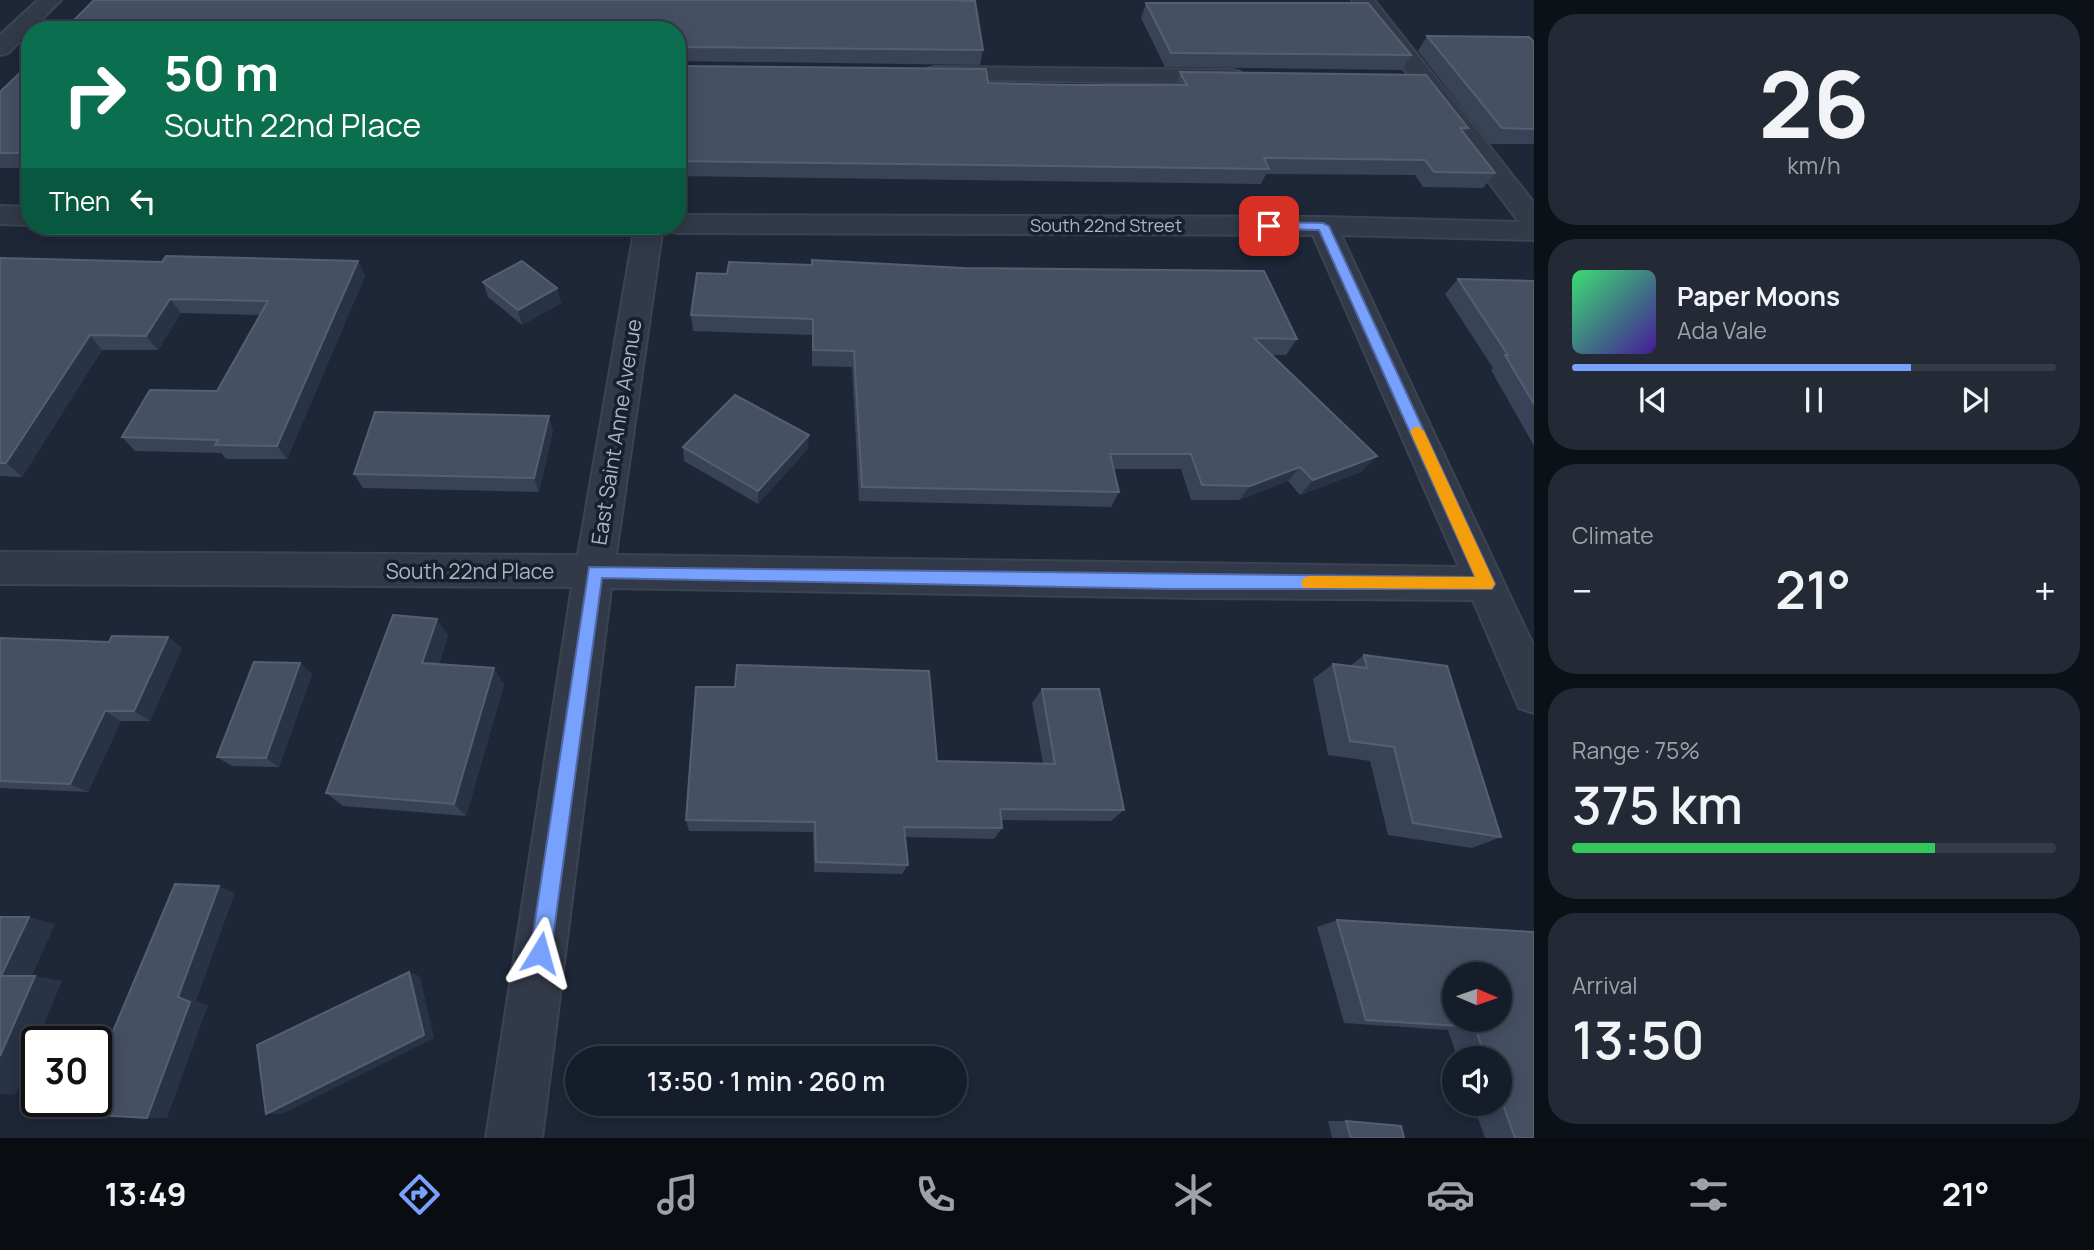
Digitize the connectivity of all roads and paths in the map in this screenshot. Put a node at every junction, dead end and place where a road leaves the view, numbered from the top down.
1 (50, 0) edge
2 (1363, 0) edge
3 (28, 21) edge
4 (21, 28) edge
5 (0, 48) edge
6 (913, 74) edge
7 (1260, 78) edge
8 (1399, 79) edge
9 (1427, 80) junction
10 (0, 215) edge
11 (21, 216) edge
12 (1534, 222) edge
13 (686, 224) edge
14 (1323, 226) junction
15 (1534, 232) edge
16 (648, 235) edge
17 (0, 568) edge
18 (594, 572) junction
19 (1486, 584) junction
20 (1534, 694) edge
21 (514, 1138) edge

1 - 3 street
2 - 9 street
4 - 5 street
6 - 7 street
8 - 9 street
9 - 12 street
10 - 11 street
13 - 14 street, South 22nd Street
14 - 15 street, South 22nd Street
14 - 19 street
16 - 18 street, East Saint Anne Avenue
17 - 18 street, South 22nd Place
18 - 19 street, South 22nd Place
18 - 21 street, East Saint Anne Avenue
19 - 20 street

